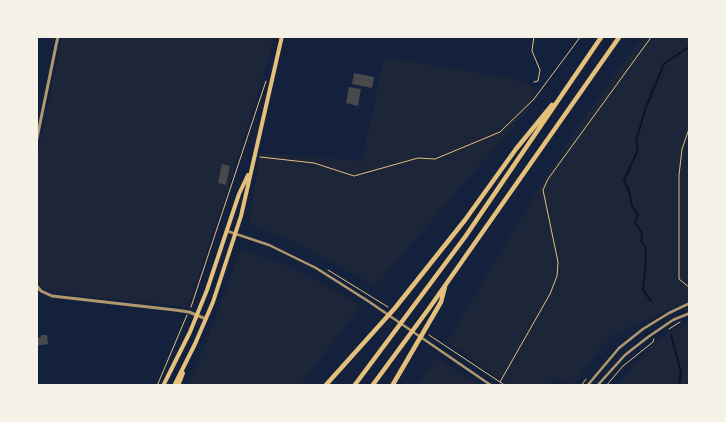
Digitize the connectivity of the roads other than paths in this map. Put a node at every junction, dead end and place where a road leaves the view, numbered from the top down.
1 (58, 36) edge
2 (282, 36) edge
3 (602, 36) edge
4 (620, 36) edge
5 (571, 82) junction
6 (36, 143) edge
7 (250, 170) junction
8 (226, 231) junction
9 (235, 234) junction
10 (446, 283) junction
11 (36, 285) edge
12 (690, 304) edge
13 (690, 313) edge
14 (197, 315) junction
15 (206, 319) junction
16 (190, 354) junction
17 (163, 386) edge
18 (174, 386) edge
19 (178, 386) edge
20 (325, 386) edge
21 (354, 386) edge
22 (372, 386) edge
23 (392, 386) edge
24 (492, 386) edge
25 (587, 386) edge
26 (597, 386) edge

1 - 6 street
2 - 7 main road
3 - 5 highway
4 - 10 highway
5 - 20 highway
5 - 21 highway
7 - 8 main road
7 - 9 main road
8 - 9 street
8 - 14 main road
9 - 15 main road
9 - 24 street
10 - 22 highway
10 - 23 highway
11 - 14 street
12 - 25 street
13 - 26 street
14 - 15 street
14 - 17 main road
15 - 16 main road
16 - 18 main road
16 - 19 main road

